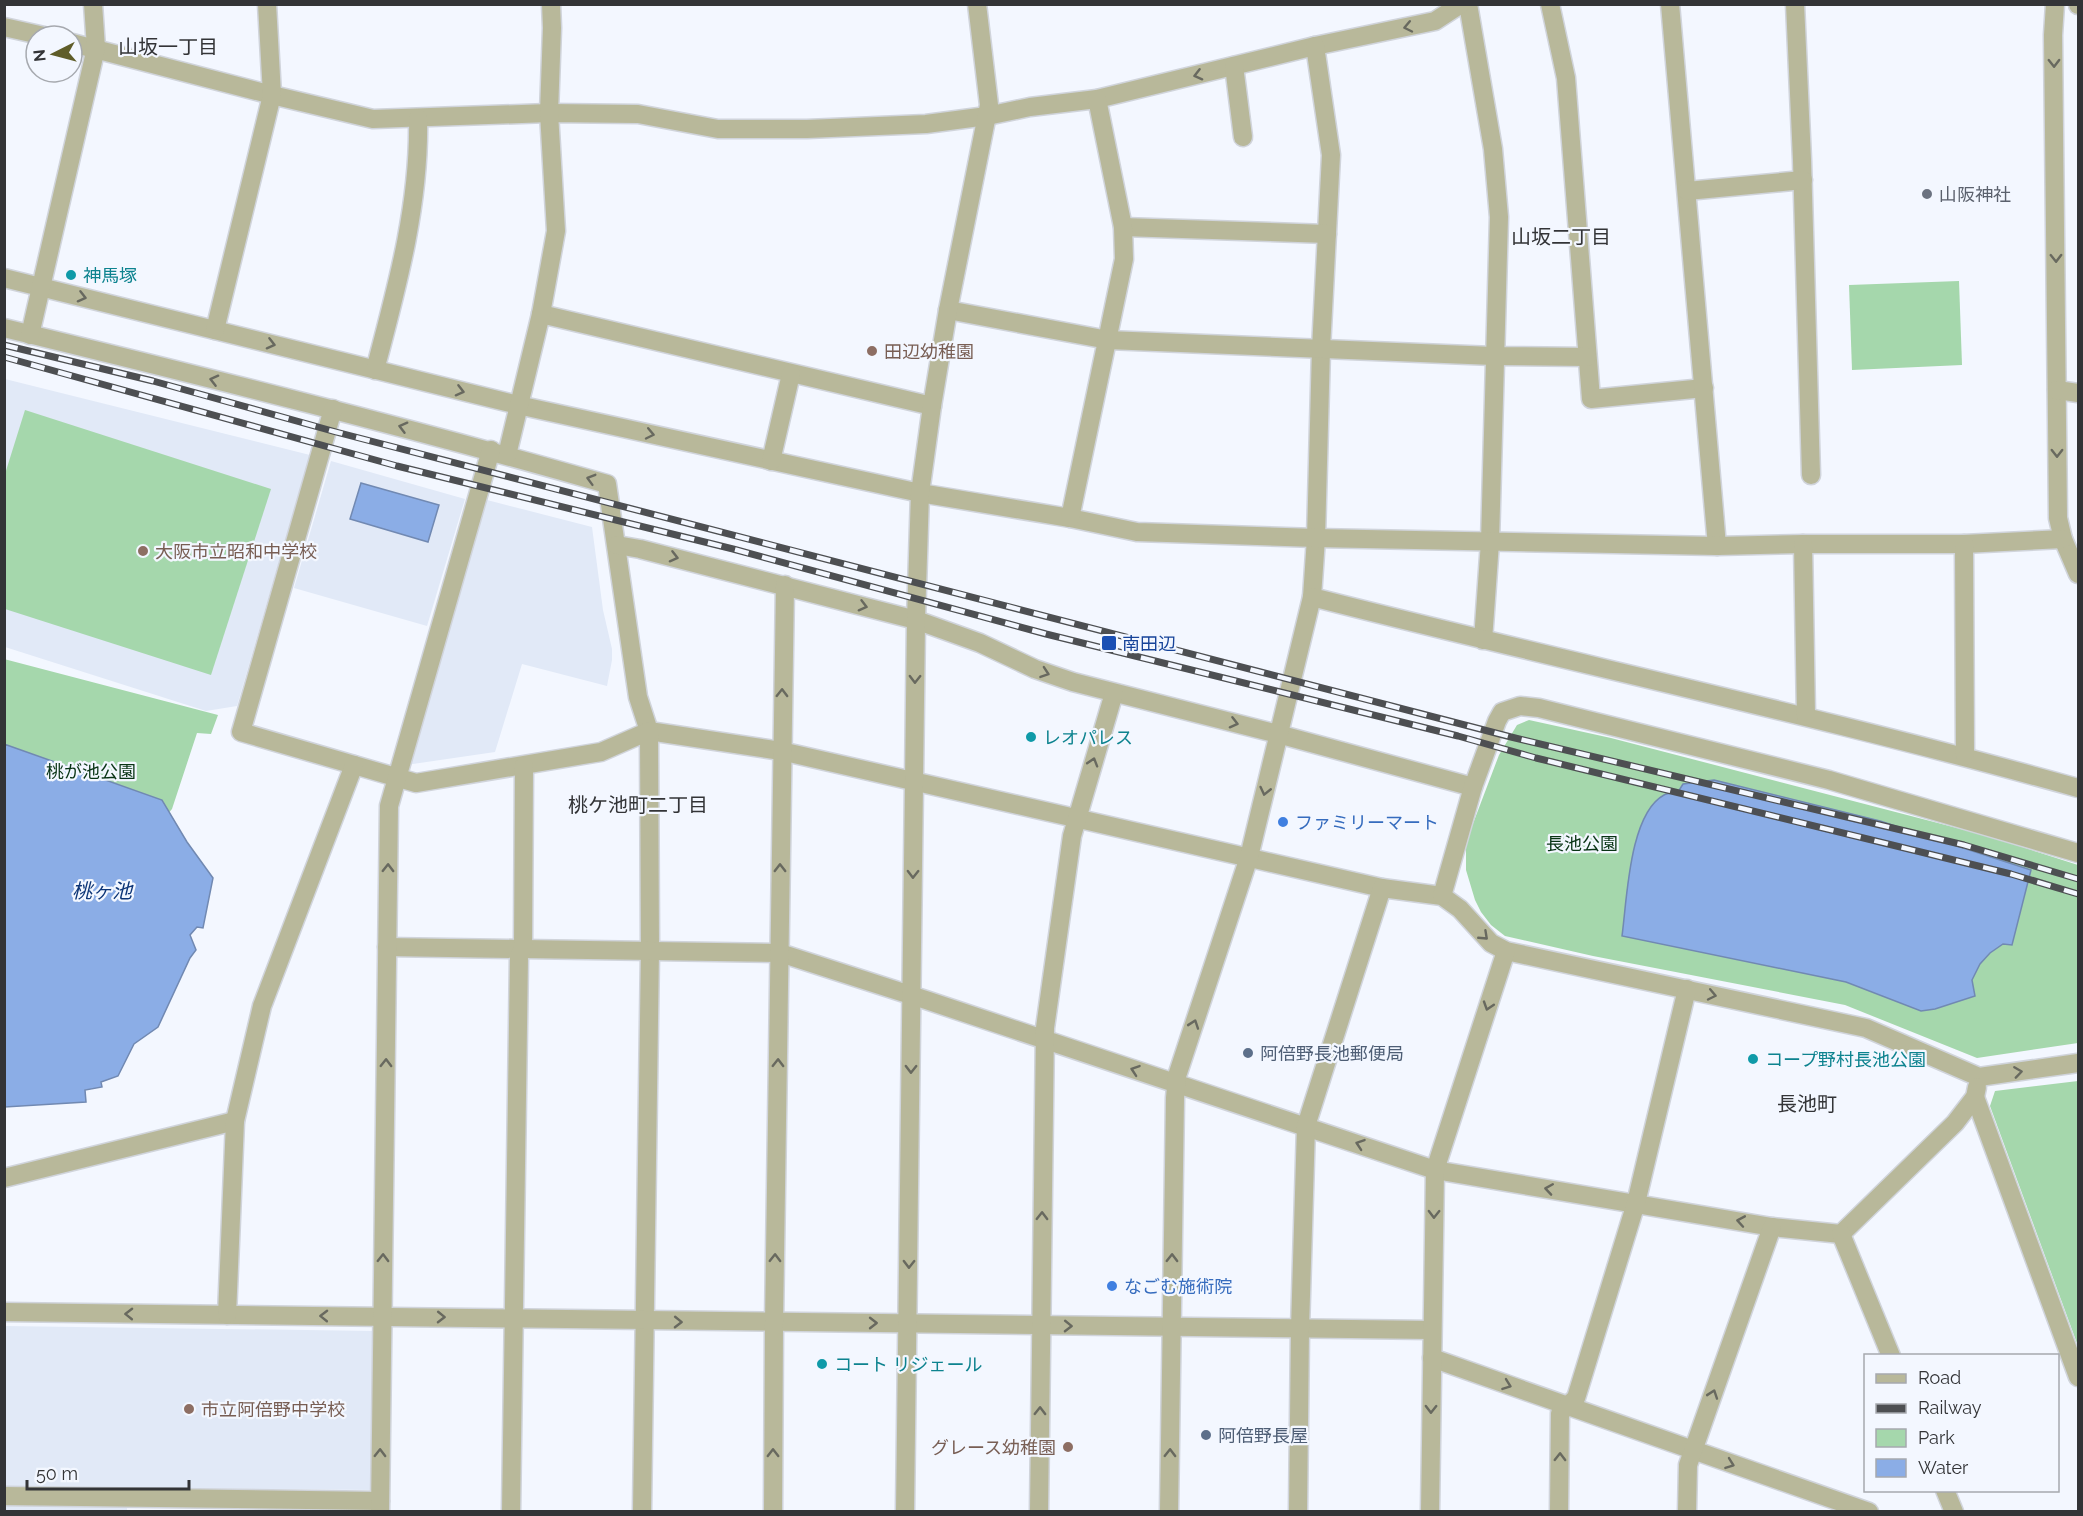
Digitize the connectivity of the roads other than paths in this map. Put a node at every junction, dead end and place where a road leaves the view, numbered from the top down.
1 (93, 4) edge
2 (267, 4) edge
3 (551, 4) edge
4 (977, 4) edge
5 (1461, 4) edge
6 (1468, 4) edge
7 (1550, 4) edge
8 (1670, 4) edge
9 (1795, 4) edge
10 (2055, 4) edge
11 (4, 27) edge
12 (24, 32) edge
13 (84, 46) edge
14 (1315, 46) junction
15 (96, 48) junction
16 (1234, 66) junction
17 (272, 95) junction
18 (1097, 99) junction
19 (549, 113) junction
20 (987, 116) junction
21 (418, 118) junction
22 (1243, 136) dead end
23 (1803, 180) junction
24 (1687, 191) junction
25 (1123, 226) junction
26 (1327, 234) junction
27 (4, 278) edge
28 (42, 287) junction
29 (948, 310) junction
30 (541, 314) junction
31 (4, 328) edge
32 (215, 330) junction
33 (30, 334) junction
34 (1108, 339) junction
35 (1321, 349) junction
36 (1493, 356) junction
37 (1587, 357) junction
38 (375, 370) junction
39 (791, 374) junction
40 (1704, 388) junction
41 (2057, 390) junction
42 (2079, 393) edge
43 (518, 405) junction
44 (932, 406) junction
45 (333, 409) junction
46 (499, 452) junction
47 (771, 461) junction
48 (1811, 475) dead end
49 (920, 493) junction
50 (1070, 518) junction
51 (1316, 538) junction
52 (2063, 540) junction
53 (1490, 542) junction
54 (1803, 544) junction
55 (1964, 544) junction
56 (617, 545) junction
57 (1717, 546) junction
58 (2079, 574) edge
59 (785, 585) junction
60 (1312, 597) junction
61 (916, 620) junction
62 (1483, 640) junction
63 (1114, 693) junction
64 (1806, 716) junction
65 (649, 731) junction
66 (1278, 734) junction
67 (781, 751) junction
68 (1965, 756) junction
69 (354, 765) junction
70 (524, 766) junction
71 (396, 777) junction
72 (914, 782) junction
73 (1473, 787) junction
74 (2079, 788) edge
75 (1076, 818) junction
76 (2079, 853) edge
77 (1249, 857) junction
78 (1382, 888) junction
79 (1442, 896) junction
80 (387, 947) junction
81 (523, 948) junction
82 (650, 950) junction
83 (1506, 951) junction
84 (780, 952) junction
85 (1688, 990) junction
86 (912, 995) junction
87 (1044, 1039) junction
88 (2079, 1062) edge
89 (1979, 1077) junction
90 (1176, 1084) junction
91 (1975, 1097) junction
92 (235, 1121) junction
93 (1306, 1126) junction
94 (1434, 1170) junction
95 (4, 1178) edge
96 (1636, 1203) junction
97 (1772, 1227) junction
98 (1841, 1234) junction
99 (4, 1312) edge
100 (227, 1315) junction
101 (382, 1316) junction
102 (515, 1319) junction
103 (646, 1321) junction
104 (774, 1323) junction
105 (908, 1323) junction
106 (1041, 1325) junction
107 (1172, 1327) junction
108 (1300, 1329) junction
109 (1432, 1330) junction
110 (1890, 1354) edge
111 (1432, 1358) junction
112 (2079, 1377) edge
113 (1568, 1407) junction
114 (1693, 1451) junction
115 (1945, 1492) edge
116 (4, 1496) edge
117 (1829, 1505) edge
118 (253, 1506) edge
119 (380, 1506) edge
120 (512, 1512) edge
121 (642, 1512) edge
122 (773, 1512) edge
123 (905, 1512) edge
124 (1039, 1512) edge
125 (1169, 1512) edge
126 (1299, 1512) edge
127 (1430, 1512) edge
128 (1559, 1512) edge
129 (1688, 1512) edge
130 (1869, 1512) edge
131 (1954, 1512) edge

1 - 15 street
2 - 17 street
3 - 19 street
4 - 20 street
5 -> 14 street
6 - 36 street
7 - 37 street
8 - 24 street
9 - 23 street
10 -> 41 street
11 - 12 street
13 - 15 street
14 - 16 street
14 - 26 street
15 - 17 street
15 - 28 street
16 -> 18 street
16 - 22 street
17 - 21 street
17 - 32 street
18 - 20 street
18 - 25 street
19 - 20 street
19 - 21 street
19 - 30 street
20 - 29 street
21 - 38 street
23 - 24 street
23 - 48 street
24 - 40 street
25 - 26 street
25 - 34 street
26 - 35 street
27 - 28 street
28 -> 32 street
28 - 33 street
29 - 34 street
29 - 44 street
30 - 39 street
30 - 43 street
31 - 33 street
32 -> 38 street
45 -> 33 street
34 - 35 street
34 - 50 street
35 - 36 street
35 - 51 street
36 - 37 street
36 - 53 street
37 - 40 street
38 -> 43 street
39 - 44 street
39 - 47 street
40 - 57 street
41 - 42 street
41 -> 52 street
43 - 46 street
43 -> 47 street
44 - 49 street
46 -> 45 street
45 - 69 street
56 -> 46 street
46 - 71 street
47 - 49 street
49 - 50 street
49 - 61 street
50 - 51 street
51 - 53 street
51 - 60 street
52 - 55 street
52 - 58 street
53 - 57 street
53 - 62 street
54 - 55 street
54 - 57 street
54 - 64 street
55 - 68 street
56 -> 59 street
56 - 65 street
59 -> 61 street
67 -> 59 street
60 - 62 street
60 - 66 street
61 -> 63 street
61 -> 72 street
62 - 64 street
63 -> 66 street
75 -> 63 street
64 - 68 street
65 - 67 street
65 - 70 street
65 - 82 street
66 - 73 street
66 -> 77 street
67 - 72 street
84 -> 67 street
68 - 74 street
69 - 71 street
69 - 92 street
70 - 71 street
70 - 81 street
80 -> 71 street
72 - 75 street
72 -> 86 street
73 - 76 street
73 - 79 street
75 - 77 street
75 - 87 street
77 - 78 street
90 -> 77 street
78 - 79 street
78 - 93 street
79 -> 83 street
80 - 81 street
101 -> 80 street
81 - 82 street
81 - 102 street
82 - 84 street
82 - 103 street
83 - 85 street
83 -> 94 street
84 - 86 street
104 -> 84 street
85 -> 89 street
85 - 96 street
86 - 87 street
86 -> 105 street
90 -> 87 street
106 -> 87 street
89 -> 88 street
89 - 91 street
90 - 93 street
107 -> 90 street
91 - 98 street
91 - 112 street
92 - 95 street
92 - 100 street
94 -> 93 street
93 - 108 street
96 -> 94 street
94 -> 109 street
97 -> 96 street
96 - 113 street
97 - 98 street
114 -> 97 street
98 - 110 street
100 -> 99 street
101 -> 100 street
101 -> 102 street
119 -> 101 street
102 - 103 street
102 - 120 street
103 -> 104 street
103 - 121 street
104 -> 105 street
122 -> 104 street
105 - 106 street
105 - 123 street
106 -> 107 street
124 -> 106 street
107 - 108 street
125 -> 107 street
108 - 109 street
108 - 126 street
109 - 111 street
111 -> 113 street
111 -> 127 street
113 - 114 street
128 -> 113 street
114 -> 117 street
114 - 129 street
115 - 131 street
116 - 118 street
117 - 130 street
118 - 119 street

